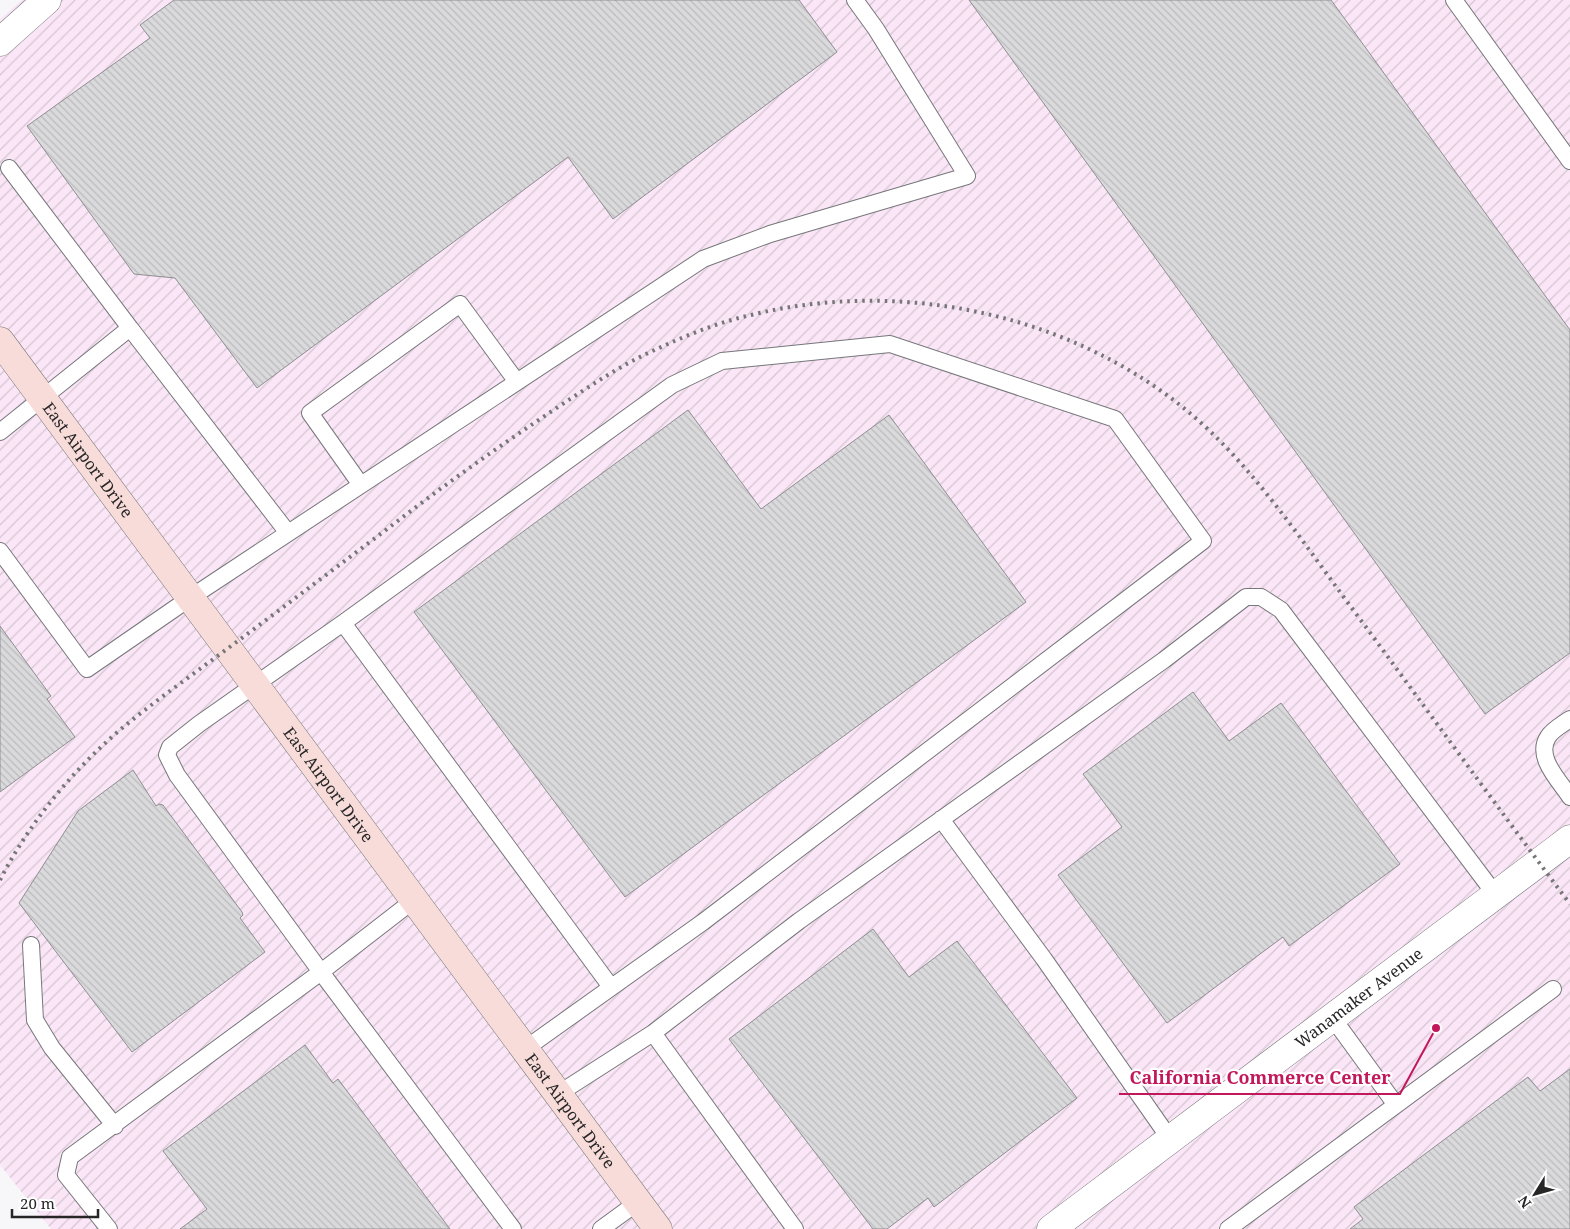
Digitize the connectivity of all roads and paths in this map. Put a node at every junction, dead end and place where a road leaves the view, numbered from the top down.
1 (47, 0) edge
2 (855, 0) edge
3 (1454, 0) edge
4 (0, 42) edge
5 (1570, 161) edge
6 (9, 168) dead end
7 (130, 328) junction
8 (0, 341) edge
9 (516, 382) junction
10 (42, 397) junction
11 (0, 432) edge
12 (361, 485) junction
13 (288, 533) junction
14 (0, 551) edge
15 (190, 598) junction
16 (343, 623) junction
17 (254, 685) junction
18 (1570, 719) edge
19 (1570, 797) edge
20 (941, 819) junction
21 (1570, 839) edge
22 (1495, 894) junction
23 (414, 900) junction
24 (31, 945) dead end
25 (321, 972) junction
26 (611, 987) junction
27 (1553, 989) dead end
28 (1332, 1016) junction
29 (653, 1033) junction
30 (524, 1049) junction
31 (558, 1094) junction
32 (1396, 1105) junction
33 (115, 1126) junction
34 (1170, 1139) junction
35 (638, 1202) junction
36 (109, 1229) edge
37 (513, 1229) edge
38 (601, 1229) edge
39 (658, 1229) edge
40 (795, 1229) edge
41 (1051, 1229) edge
42 (1228, 1229) edge

1 - 4 street
2 - 9 lane
3 - 5 lane
6 - 7 lane
7 - 10 lane
7 - 13 lane
8 - 10 main road, East Airport Drive
9 - 12 lane
9 - 12 lane
10 - 11 lane
10 - 15 main road, East Airport Drive
12 - 13 lane
13 - 15 lane
14 - 15 lane
15 - 17 main road, East Airport Drive
16 - 17 lane
16 - 26 lane
16 - 26 lane
17 - 23 main road, East Airport Drive
17 - 25 lane
18 - 19 lane
20 - 22 lane
20 - 29 lane
20 - 34 lane
21 - 22 street, Wanamaker Avenue
22 - 28 street, Wanamaker Avenue
23 - 25 lane
23 - 30 main road, East Airport Drive
24 - 33 lane
25 - 33 lane
25 - 37 lane
26 - 30 lane
27 - 32 lane
28 - 32 lane
28 - 34 street, Wanamaker Avenue
29 - 31 lane
29 - 40 lane
30 - 31 main road, East Airport Drive
31 - 35 main road, East Airport Drive
32 - 42 lane
33 - 36 lane
34 - 41 street, Wanamaker Avenue
35 - 38 lane
35 - 39 main road, East Airport Drive

